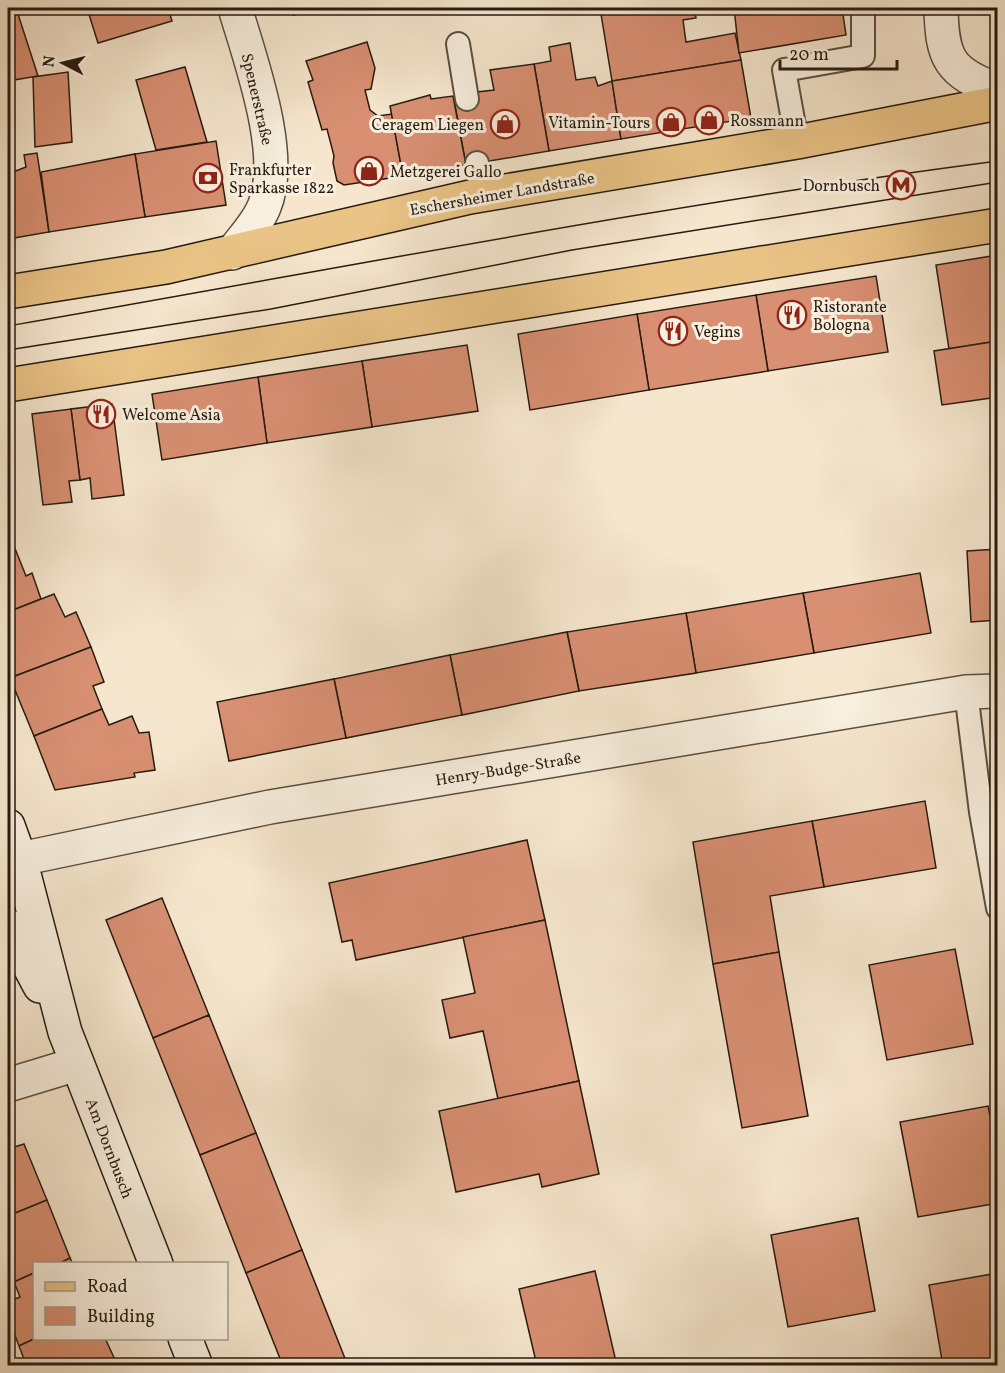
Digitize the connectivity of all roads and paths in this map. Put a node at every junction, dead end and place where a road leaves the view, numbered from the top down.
1 (235, 8) edge
2 (863, 8) edge
3 (941, 16) edge
4 (458, 44) dead end
5 (998, 90) edge
6 (467, 99) dead end
7 (998, 103) edge
8 (797, 142) junction
9 (477, 163) dead end
10 (482, 195) junction
11 (998, 225) edge
12 (232, 252) junction
13 (8, 292) edge
14 (8, 385) edge
15 (982, 691) edge
16 (8, 826) edge
17 (20, 859) junction
18 (998, 908) edge
19 (8, 926) edge
20 (65, 1032) junction
21 (77, 1064) junction
22 (8, 1085) edge
23 (156, 1262) edge
24 (186, 1340) edge
25 (196, 1365) edge

1 - 12 street, Spenerstraße
2 - 8 lane
3 - 5 street
4 - 6 lane
7 - 8 main road, Eschersheimer Landstraße
8 - 10 main road, Eschersheimer Landstraße
9 - 10 lane
10 - 12 main road, Eschersheimer Landstraße
11 - 14 main road
12 - 13 main road, Eschersheimer Landstraße
15 - 17 street, Henry-Budge-Straße
15 - 18 lane
16 - 17 street, Am Dornbusch
17 - 20 street, Am Dornbusch
19 - 20 street, Am Dornbusch
20 - 21 street, Am Dornbusch
21 - 22 street
21 - 23 street, Am Dornbusch
24 - 25 street

